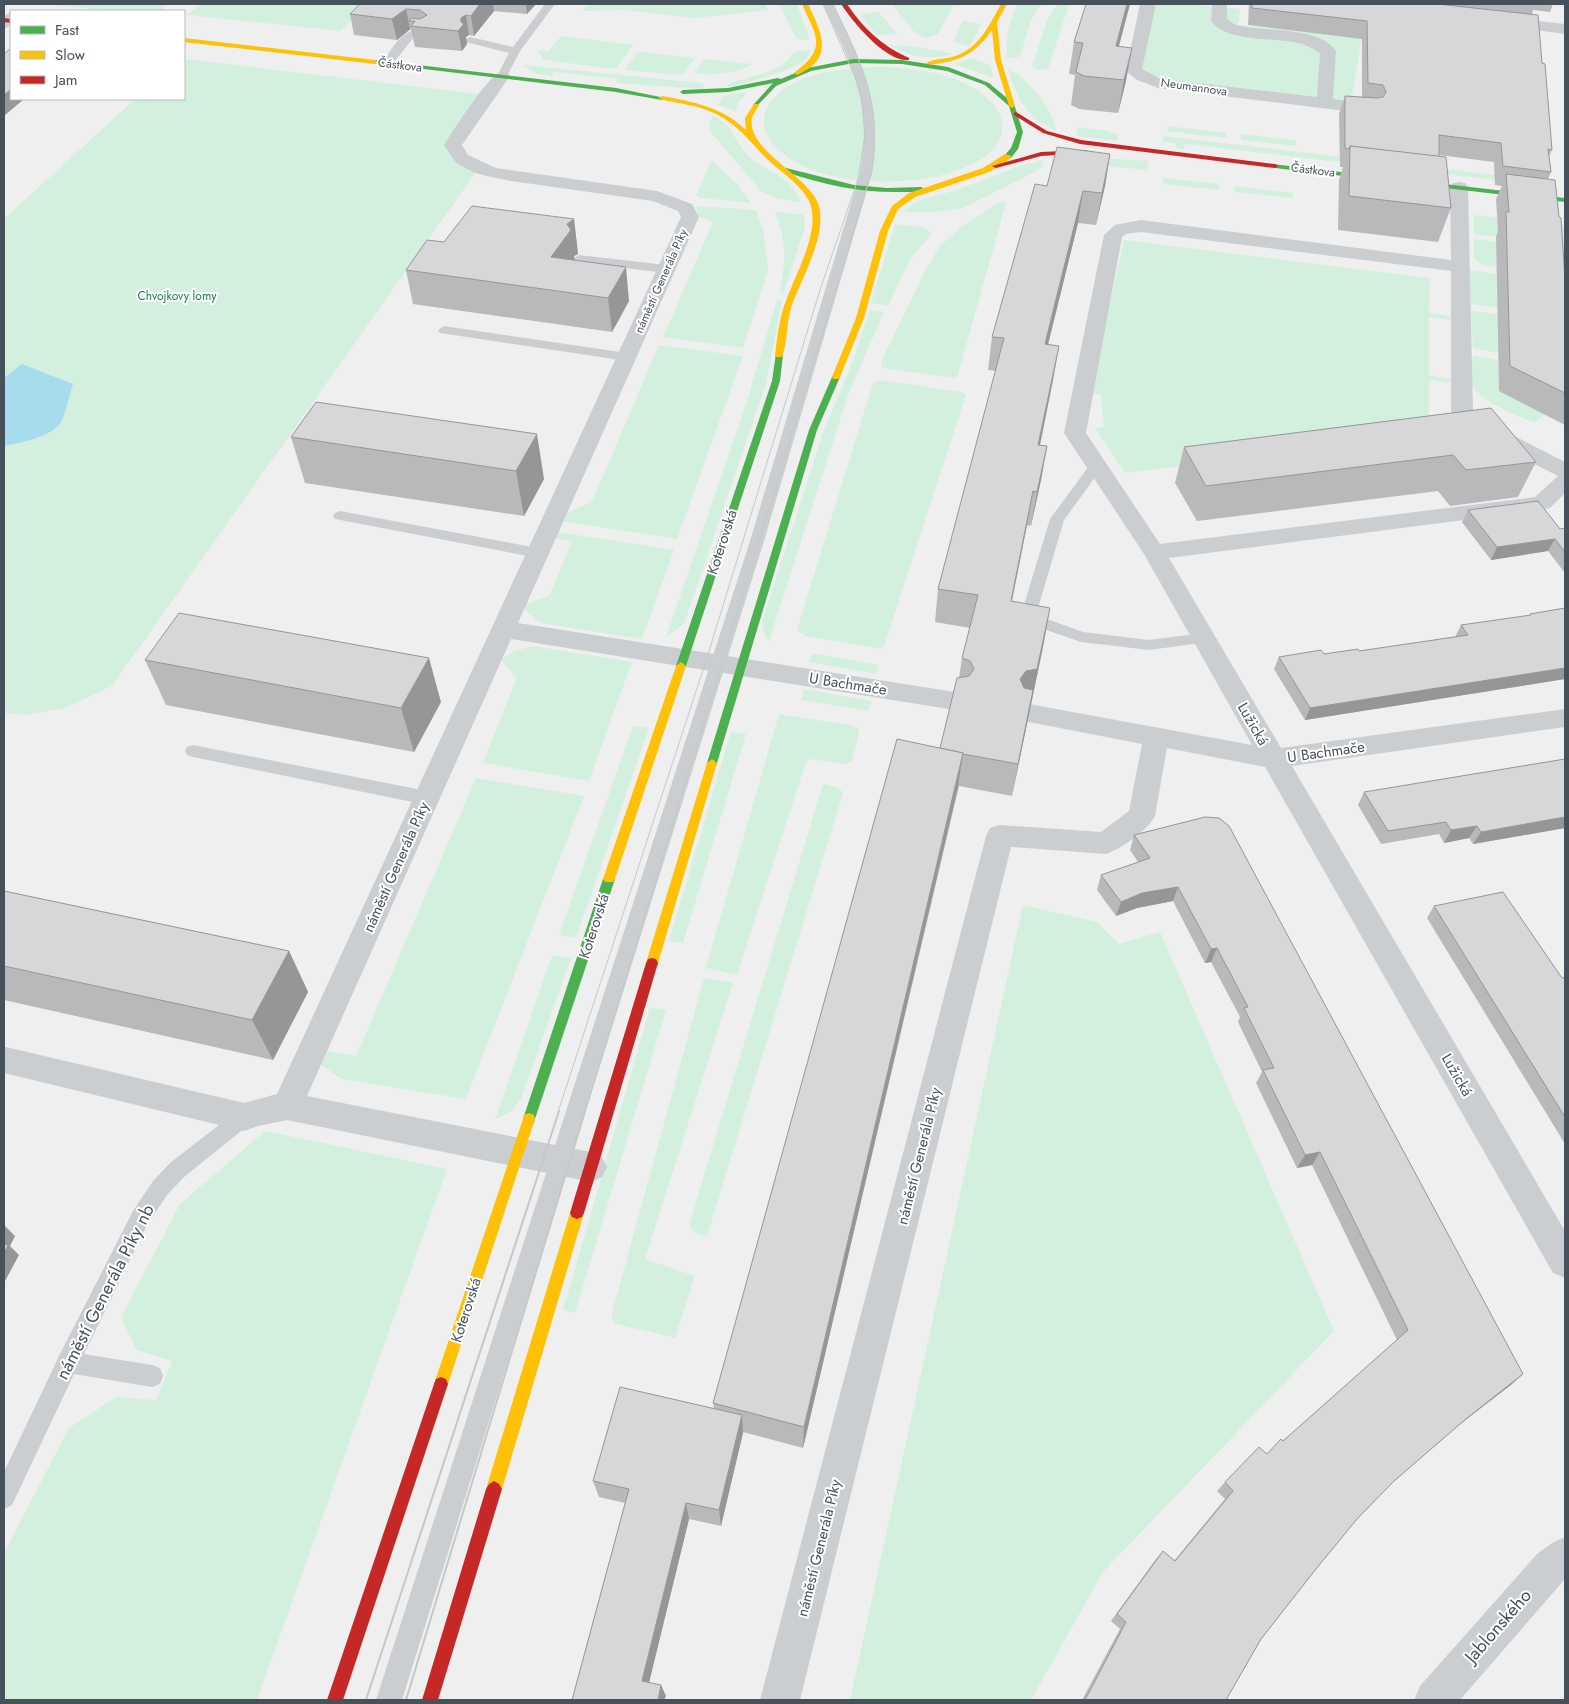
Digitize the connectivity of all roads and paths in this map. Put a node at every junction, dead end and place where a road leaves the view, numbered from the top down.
1 (550, 4) edge
2 (805, 4) edge
3 (828, 4) edge
4 (844, 4) edge
5 (1004, 4) edge
6 (1148, 4) edge
7 (1220, 4) edge
8 (1486, 20) edge
9 (995, 23) junction
10 (1565, 28) edge
11 (424, 35) edge
12 (185, 40) edge
13 (470, 40) edge
14 (515, 51) junction
15 (854, 61) junction
16 (918, 63) junction
17 (387, 64) junction
18 (793, 75) junction
19 (502, 76) junction
20 (616, 90) junction
21 (1325, 104) junction
22 (1371, 109) edge
23 (1014, 110) junction
24 (753, 140) junction
25 (1150, 152) junction
26 (775, 162) junction
27 (982, 172) junction
28 (943, 185) junction
29 (1459, 188) junction
30 (861, 189) junction
31 (1565, 200) edge
32 (579, 259) edge
33 (1461, 267) junction
34 (666, 269) junction
35 (444, 330) dead end
36 (627, 357) junction
37 (1097, 465) junction
38 (1565, 471) edge
39 (1565, 482) edge
40 (340, 516) dead end
41 (1154, 552) junction
42 (538, 553) junction
43 (504, 629) junction
44 (1203, 638) junction
45 (683, 658) junction
46 (730, 665) junction
47 (955, 701) edge
48 (1029, 713) edge
49 (1565, 718) edge
50 (1156, 737) junction
51 (193, 751) dead end
52 (1274, 759) junction
53 (427, 798) junction
54 (6, 1060) dead end
55 (287, 1106) junction
56 (244, 1118) junction
57 (518, 1153) junction
58 (560, 1161) junction
59 (591, 1167) junction
60 (1565, 1262) edge
61 (68, 1362) junction
62 (152, 1376) dead end
63 (4, 1497) edge
64 (1565, 1556) edge
65 (335, 1700) edge
66 (389, 1700) edge
67 (430, 1700) edge
68 (780, 1700) edge
69 (1434, 1700) edge

1 - 14 lane
2 - 18 street
3 - 15 lane, Koterovská
4 - 16 street
5 - 9 street
6 - 21 street, Neumannova
7 - 21 street
8 - 10 street
9 - 16 street
9 - 23 street, Koterovská
11 - 17 lane
12 - 17 street, Částkova
13 - 14 lane
14 - 19 lane
15 - 16 street
15 - 18 street
15 - 30 lane, Koterovská
16 - 23 street
17 - 19 street, Částkova
18 - 20 street, Částkova
18 - 24 street
19 - 20 street, Částkova
19 - 34 street, náměstí Generála Píky
20 - 24 street, Částkova
21 - 22 street, Neumannova
23 - 25 street, Částkova
23 - 27 street, Koterovská
24 - 26 street, Koterovská
25 - 27 street, Částkova
25 - 29 street, Částkova
26 - 30 street, Koterovská
26 - 45 street, Koterovská
27 - 28 street, Koterovská
28 - 30 street, Koterovská
28 - 46 street, Koterovská
29 - 31 street, Částkova
29 - 33 street
30 - 46 lane, Koterovská
32 - 34 lane
33 - 37 street, Lužická
33 - 38 street
34 - 36 street, náměstí Generála Píky
35 - 36 lane
36 - 42 street, náměstí Generála Píky
37 - 41 street, Lužická
37 - 44 lane
39 - 41 street
40 - 42 lane
41 - 44 street, Lužická
42 - 43 street, náměstí Generála Píky
43 - 45 street
43 - 53 street, náměstí Generála Píky
44 - 52 street, Lužická
45 - 46 street
45 - 57 street, Koterovská
46 - 47 street, U Bachmače
46 - 58 lane, Koterovská
46 - 59 street, Koterovská
48 - 50 street, U Bachmače
49 - 52 street, U Bachmače
50 - 52 street, U Bachmače
50 - 68 street, náměstí Generála Píky
51 - 53 lane
52 - 60 street, Lužická
53 - 55 street, náměstí Generála Píky
54 - 56 street
55 - 56 street
55 - 57 street
56 - 61 lane, náměstí Generála Píky nb
57 - 58 street
57 - 65 street, Koterovská
58 - 59 street
58 - 66 lane, Koterovská
59 - 67 street, Koterovská
61 - 62 lane
61 - 63 lane, náměstí Generála Píky nb
64 - 69 street, Jablonského

